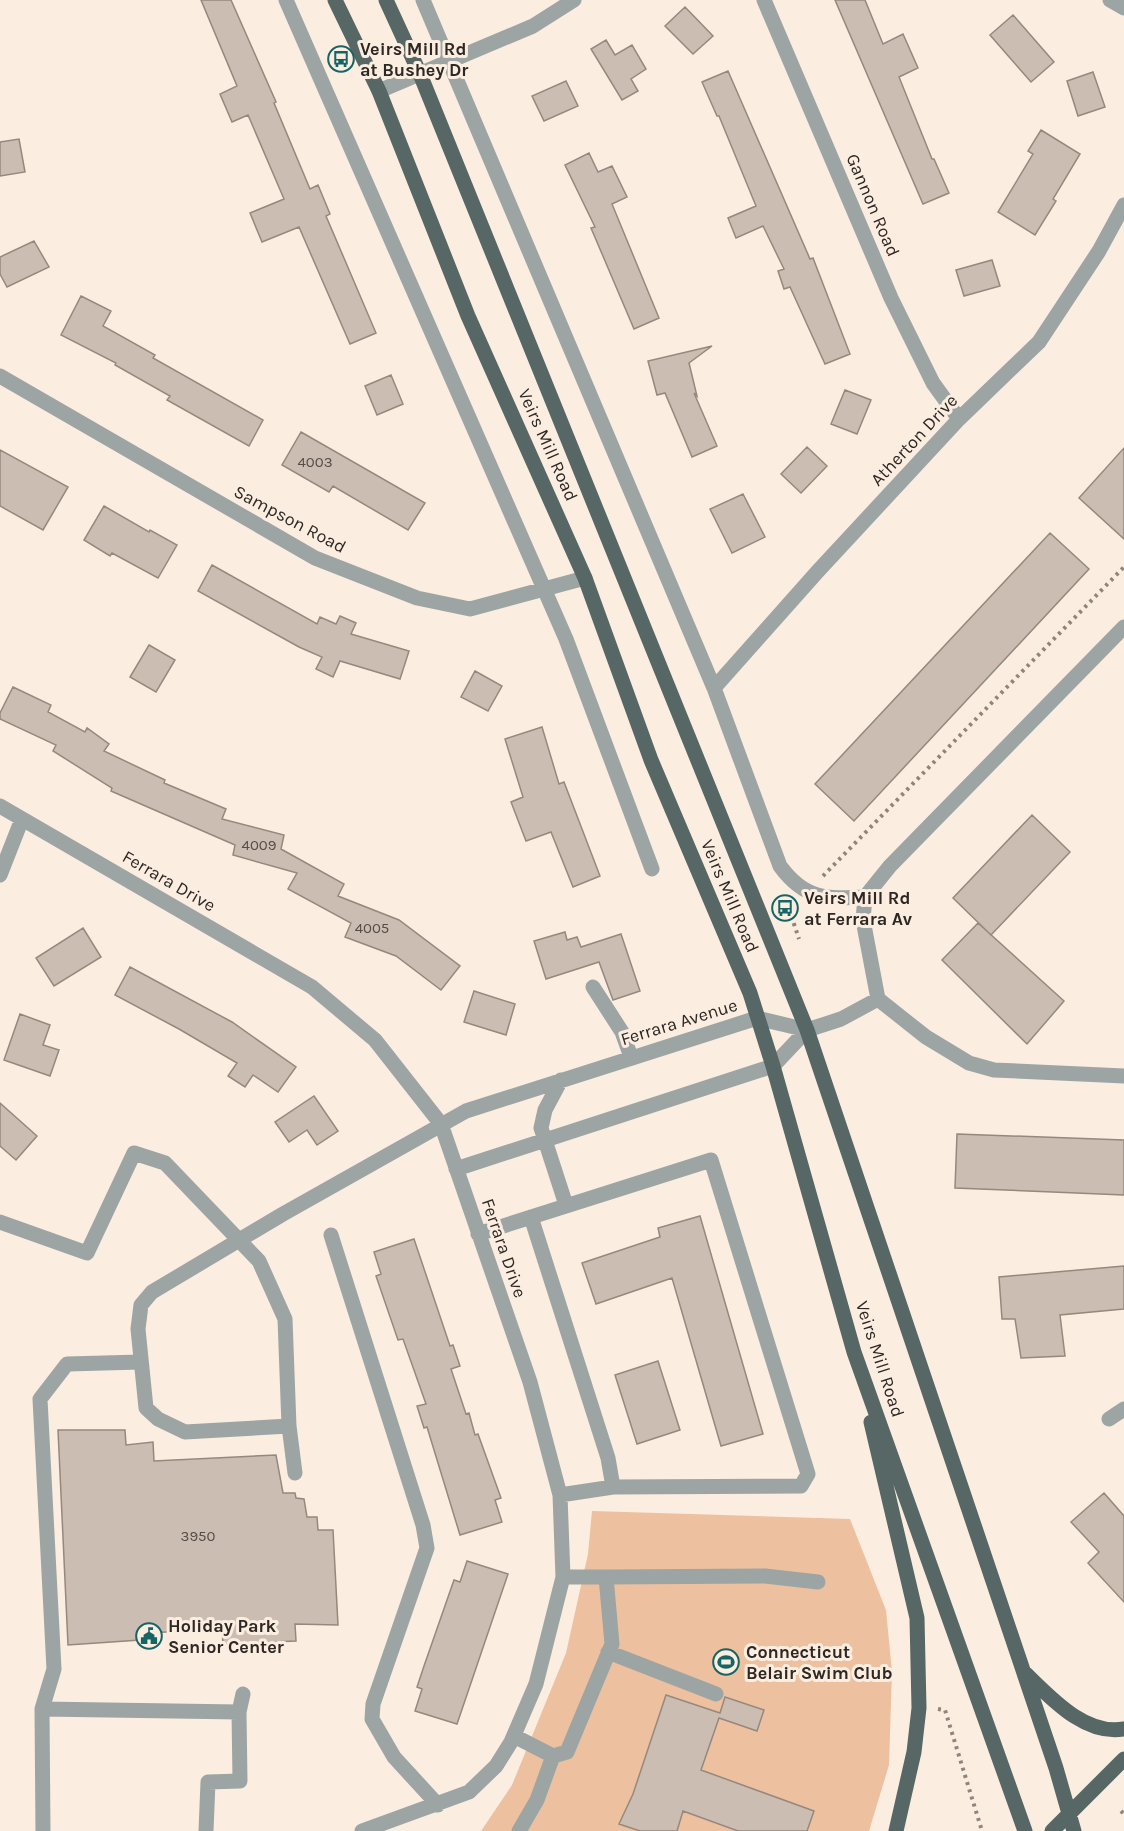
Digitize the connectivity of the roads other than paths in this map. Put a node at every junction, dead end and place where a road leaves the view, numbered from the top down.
1 (286, 0) edge
2 (335, 0) edge
3 (386, 0) edge
4 (423, 0) edge
5 (574, 0) edge
6 (764, 0) edge
7 (1110, 0) edge
8 (1124, 8) edge
9 (449, 62) junction
10 (420, 74) junction
11 (379, 91) junction
12 (1124, 205) edge
13 (0, 376) edge
14 (959, 419) junction
15 (585, 578) junction
16 (542, 588) junction
17 (1124, 627) edge
18 (714, 688) junction
19 (0, 806) edge
20 (22, 819) junction
21 (652, 869) dead end
22 (0, 875) edge
23 (864, 897) junction
24 (593, 987) dead end
25 (878, 999) junction
26 (757, 1018) junction
27 (807, 1030) junction
28 (631, 1057) junction
29 (773, 1066) junction
30 (1124, 1076) edge
31 (561, 1080) junction
32 (441, 1124) junction
33 (544, 1141) junction
34 (456, 1169) junction
35 (566, 1205) junction
36 (531, 1217) junction
37 (0, 1222) edge
38 (478, 1233) junction
39 (331, 1235) dead end
40 (239, 1240) junction
41 (854, 1352) junction
42 (141, 1362) junction
43 (1124, 1409) edge
44 (1109, 1419) dead end
45 (289, 1425) junction
46 (295, 1473) dead end
47 (613, 1487) junction
48 (560, 1495) junction
49 (562, 1577) junction
50 (606, 1577) junction
51 (818, 1582) dead end
52 (608, 1652) junction
53 (1022, 1670) junction
54 (243, 1694) dead end
55 (716, 1694) dead end
56 (42, 1709) junction
57 (239, 1712) junction
58 (1124, 1729) edge
59 (514, 1736) junction
60 (553, 1756) junction
61 (1124, 1759) edge
62 (438, 1804) junction
63 (1070, 1812) junction
64 (43, 1831) edge
65 (206, 1831) edge
66 (362, 1831) edge
67 (519, 1831) edge
68 (896, 1831) edge
69 (1025, 1831) edge
70 (1052, 1831) edge
71 (1074, 1831) edge

1 - 16 street
2 - 11 main road, Veirs Mill Road
3 - 10 main road, Veirs Mill Road
4 - 9 street
5 - 9 street
6 - 14 street, Gannon Road
7 - 8 street
9 - 10 street
9 - 18 street
10 - 11 street
10 - 27 main road, Veirs Mill Road
11 - 15 main road, Veirs Mill Road
12 - 14 street, Atherton Drive
13 - 16 street, Sampson Road
14 - 18 street, Atherton Drive
15 - 16 street, Sampson Road
15 - 26 main road, Veirs Mill Road
16 - 21 street
17 - 23 street
18 - 23 street
19 - 20 street, Ferrara Drive
20 - 22 street
20 - 32 street, Ferrara Drive
23 - 25 street
24 - 28 street
25 - 27 street
25 - 30 street
26 - 27 street, Ferrara Avenue
26 - 28 street, Ferrara Avenue
26 - 29 main road, Veirs Mill Road
27 - 29 street
27 - 53 main road, Veirs Mill Road
28 - 31 street, Ferrara Avenue
29 - 33 street
29 - 41 main road, Veirs Mill Road
31 - 32 street, Ferrara Avenue
31 - 33 street
32 - 34 street, Ferrara Drive
32 - 40 street, Ferrara Avenue
33 - 34 street
33 - 35 street
34 - 38 street, Ferrara Drive
35 - 36 street
35 - 47 street
36 - 38 street
36 - 47 street
37 - 40 street
38 - 48 street, Ferrara Drive
39 - 62 street
40 - 42 street
40 - 45 street
41 - 68 main road
41 - 69 main road, Veirs Mill Road
42 - 45 street
42 - 56 street
43 - 44 street
45 - 46 street
47 - 48 street
48 - 49 street, Ferrara Drive
49 - 50 street
49 - 59 street, Ferrara Drive
50 - 51 street
50 - 52 street
52 - 55 street
52 - 60 street
53 - 58 main road
53 - 63 main road, Veirs Mill Road
54 - 57 street
56 - 57 street
56 - 64 street
57 - 65 street
59 - 60 street
59 - 62 street, Ferrara Drive
60 - 67 street
61 - 63 main road
62 - 66 street, Ferrara Drive
63 - 70 main road
63 - 71 main road, Veirs Mill Road

